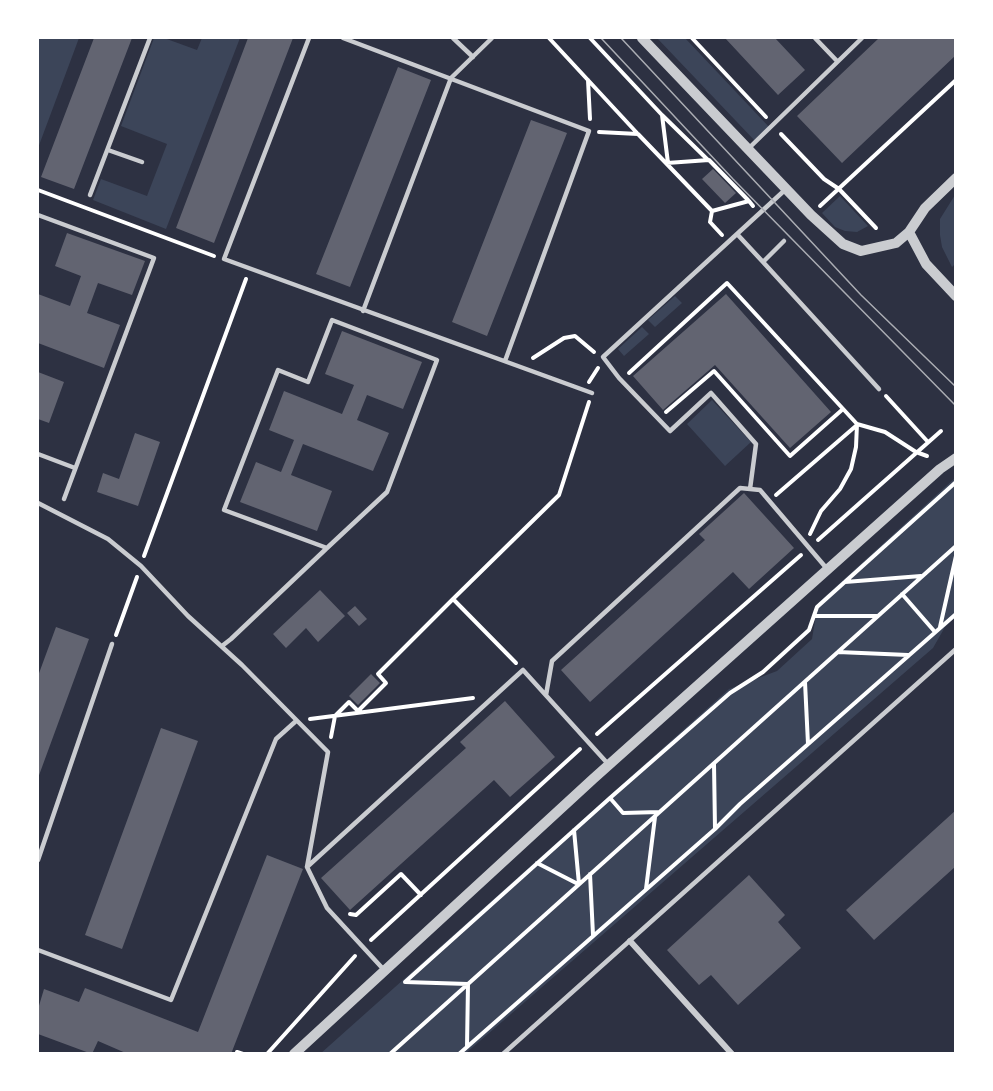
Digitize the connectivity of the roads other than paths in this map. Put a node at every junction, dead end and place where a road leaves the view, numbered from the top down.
1 (150, 38) edge
2 (309, 38) edge
3 (343, 38) edge
4 (453, 38) edge
5 (492, 38) edge
6 (642, 38) edge
7 (815, 38) edge
8 (862, 38) edge
9 (472, 57) junction
10 (837, 61) junction
11 (451, 78) junction
12 (108, 150) junction
13 (748, 150) junction
14 (142, 162) dead end
15 (956, 178) edge
16 (786, 189) junction
17 (90, 195) dead end
18 (38, 215) edge
19 (909, 232) junction
20 (737, 234) junction
21 (784, 241) dead end
22 (763, 262) junction
23 (956, 296) edge
24 (363, 311) junction
25 (505, 361) junction
26 (879, 389) road end
27 (592, 393) road end
28 (38, 454) edge
29 (956, 458) edge
30 (75, 468) junction
31 (750, 489) junction
32 (64, 499) dead end
33 (38, 503) edge
34 (327, 548) junction
35 (828, 570) junction
36 (112, 644) road end
37 (222, 646) junction
38 (955, 652) edge
39 (546, 695) junction
40 (296, 721) junction
41 (609, 765) junction
42 (38, 860) edge
43 (307, 867) junction
44 (630, 941) junction
45 (38, 950) edge
46 (385, 971) junction
47 (294, 1053) edge
48 (503, 1053) edge
49 (732, 1053) edge

1 - 12 lane
2 - 24 lane
3 - 11 lane
4 - 9 lane
5 - 9 lane
6 - 13 street
7 - 10 lane
8 - 10 lane
9 - 11 lane
10 - 13 lane
11 - 24 lane
11 - 25 lane
12 - 14 lane
12 - 17 lane
13 - 16 street
15 - 19 street
16 - 19 street
16 - 20 lane
18 - 30 lane
19 - 23 street
20 - 22 lane
20 - 31 lane
21 - 22 lane
22 - 26 lane
24 - 25 lane
25 - 27 lane
28 - 30 lane
29 - 35 street
30 - 32 lane
31 - 35 lane
31 - 39 lane
33 - 37 lane
34 - 34 lane
34 - 37 lane
35 - 41 street
36 - 42 lane
37 - 40 lane
38 - 44 lane
39 - 41 lane
39 - 43 lane
40 - 43 lane
40 - 45 lane
41 - 46 street
43 - 46 lane
44 - 48 lane
44 - 49 street
46 - 47 street

